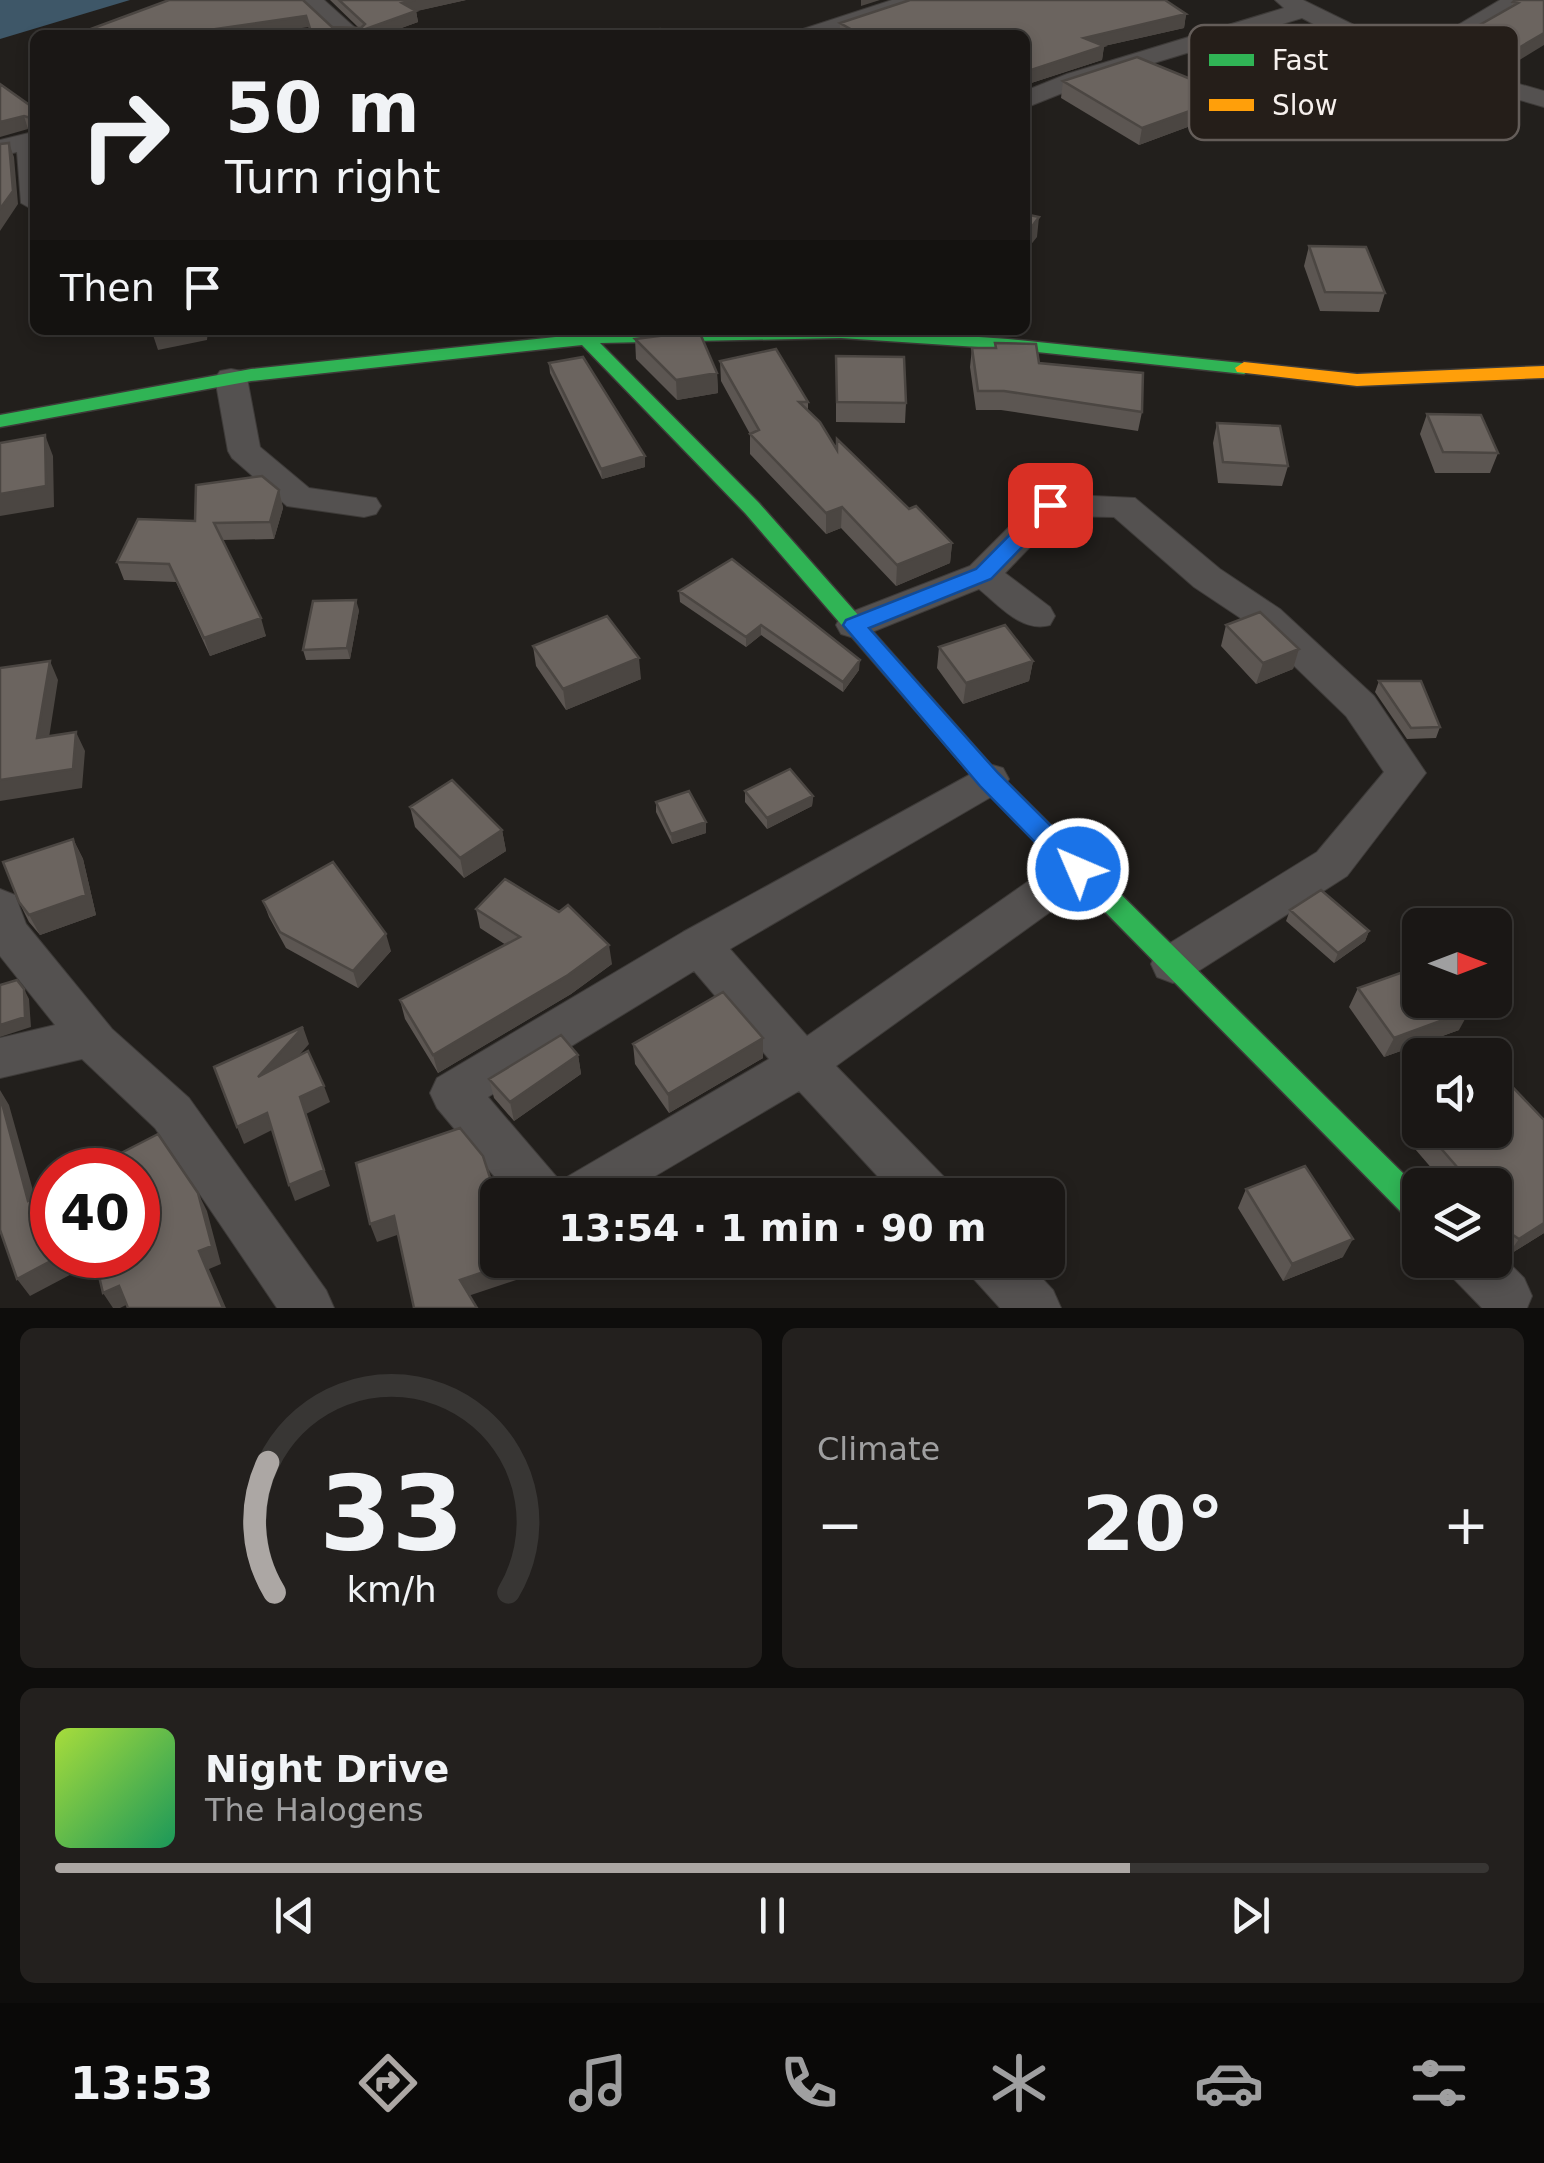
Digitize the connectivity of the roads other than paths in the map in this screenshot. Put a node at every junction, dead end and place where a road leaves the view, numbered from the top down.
1 (310, 0) edge
2 (860, 0) edge
3 (915, 0) edge
4 (1516, 0) edge
5 (1295, 5) edge
6 (885, 10) junction
7 (1236, 25) edge
8 (1336, 25) edge
9 (1474, 25) edge
10 (345, 30) edge
11 (823, 30) edge
12 (1189, 41) edge
13 (1519, 92) edge
14 (1030, 98) edge
15 (1544, 99) edge
16 (0, 148) edge
17 (30, 151) edge
18 (608, 335) edge
19 (871, 335) edge
20 (586, 339) junction
21 (1544, 372) edge
22 (230, 378) junction
23 (0, 421) edge
24 (364, 506) dead end
25 (983, 574) junction
26 (1037, 616) dead end
27 (854, 625) junction
28 (989, 779) junction
29 (1078, 869) junction
30 (0, 907) edge
31 (698, 945) junction
32 (1173, 964) junction
33 (92, 1037) junction
34 (0, 1058) edge
35 (803, 1064) junction
36 (527, 1178) edge
37 (607, 1178) edge
38 (912, 1178) edge
39 (1402, 1192) edge
40 (1007, 1278) edge
41 (1488, 1278) edge
42 (1506, 1296) dead end
43 (308, 1308) edge
44 (1035, 1308) edge

1 - 10 street
2 - 6 street
3 - 6 street
4 - 9 street
5 - 7 street
5 - 8 street
6 - 11 street
12 - 14 street
13 - 15 street
16 - 17 street
18 - 20 main road
19 - 21 main road
20 - 22 main road
20 - 27 main road
22 - 23 main road
22 - 24 street
25 - 26 street
25 - 27 street
25 - 32 street
27 - 28 main road
28 - 29 main road
28 - 31 street
29 - 32 main road
29 - 35 street
30 - 33 street
31 - 35 street
31 - 36 street
32 - 39 main road
33 - 34 street
33 - 43 street
35 - 37 street
35 - 38 street
40 - 44 street
41 - 42 street

